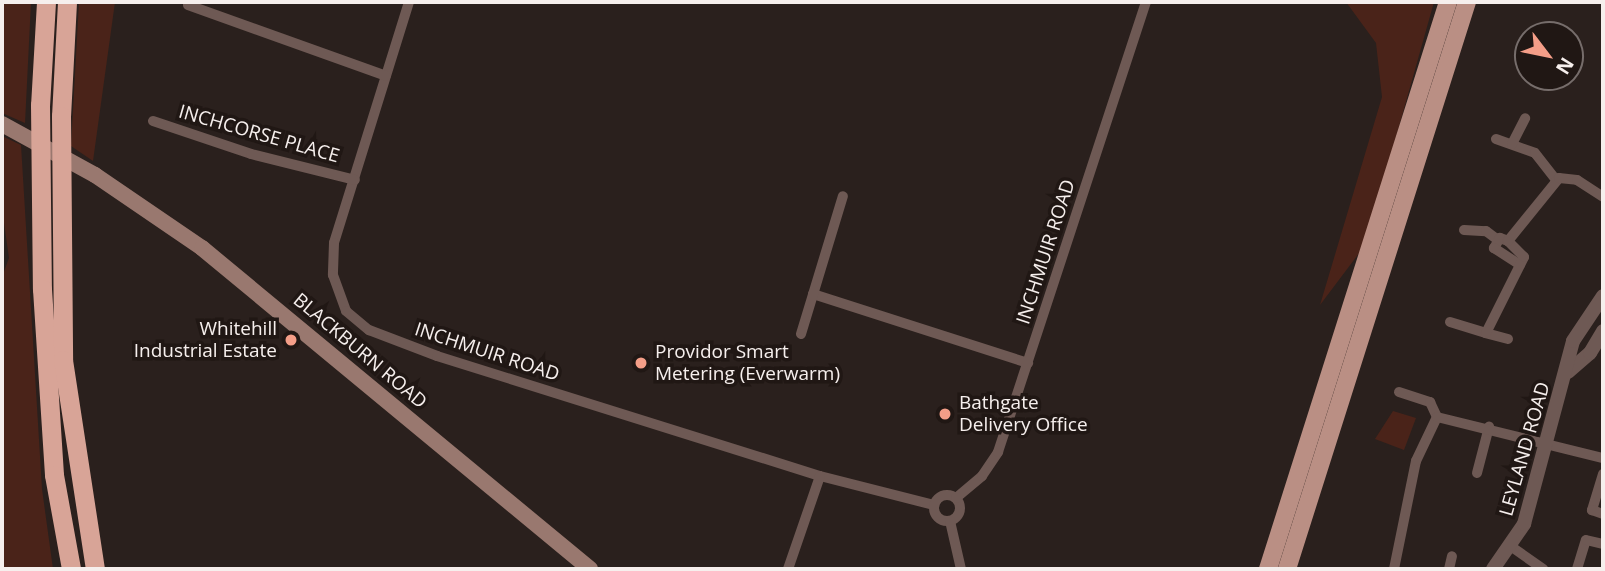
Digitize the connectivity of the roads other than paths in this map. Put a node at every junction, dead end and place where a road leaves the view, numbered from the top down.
1 (46, 2) edge
2 (67, 2) edge
3 (409, 2) edge
4 (1146, 2) edge
5 (1448, 2) edge
6 (1467, 2) edge
7 (188, 5) dead end
8 (386, 76) junction
9 (1525, 118) dead end
10 (153, 121) dead end
11 (6, 126) edge
12 (1496, 139) dead end
13 (1513, 144) junction
14 (355, 180) junction
15 (1556, 180) junction
16 (843, 196) dead end
17 (1603, 197) edge
18 (1464, 230) dead end
19 (1503, 240) junction
20 (813, 294) junction
21 (1603, 296) edge
22 (1450, 322) dead end
23 (1603, 331) edge
24 (1486, 333) junction
25 (801, 334) dead end
26 (1508, 340) dead end
27 (1028, 363) junction
28 (1568, 372) junction
29 (1399, 392) dead end
30 (1437, 417) junction
31 (1489, 427) junction
32 (1546, 442) junction
33 (1603, 458) edge
34 (1477, 473) dead end
35 (1603, 474) edge
36 (820, 476) junction
37 (956, 498) junction
38 (934, 505) junction
39 (1603, 514) edge
40 (950, 521) junction
41 (1603, 544) edge
42 (1509, 545) junction
43 (1452, 556) dead end
44 (71, 569) edge
45 (95, 569) edge
46 (590, 569) edge
47 (788, 569) edge
48 (961, 569) edge
49 (1268, 569) edge
50 (1287, 569) edge
51 (1394, 569) edge
52 (1449, 569) edge
53 (1493, 569) edge
54 (1543, 569) edge
55 (1577, 569) edge

1 - 44 highway
2 - 45 highway
3 - 8 street, INCHMUIR ROAD
4 - 27 street, INCHMUIR ROAD
5 - 49 main road
6 - 50 main road
7 - 8 street
8 - 14 street, INCHMUIR ROAD
9 - 13 street
10 - 14 street, INCHCORSE PLACE
11 - 46 main road, BLACKBURN ROAD
12 - 13 street
13 - 15 street
14 - 36 street, INCHMUIR ROAD
15 - 17 street
15 - 19 street
16 - 20 street
18 - 19 street
19 - 24 street
20 - 25 street
20 - 27 street
21 - 28 street, LEYLAND ROAD
22 - 24 street
23 - 28 street, LEYLAND ROAD
24 - 26 street
27 - 37 street, INCHMUIR ROAD
28 - 32 street, LEYLAND ROAD
29 - 30 street
30 - 31 street
30 - 51 street
31 - 32 street
31 - 34 street
32 - 33 street
32 - 42 street, LEYLAND ROAD
35 - 39 street
36 - 38 street, INCHMUIR ROAD
36 - 47 street
37 - 38 street, INCHMUIR ROAD
37 - 40 street
38 - 40 street
40 - 48 street
41 - 55 street
42 - 53 street, LEYLAND ROAD
42 - 54 street
43 - 52 street

